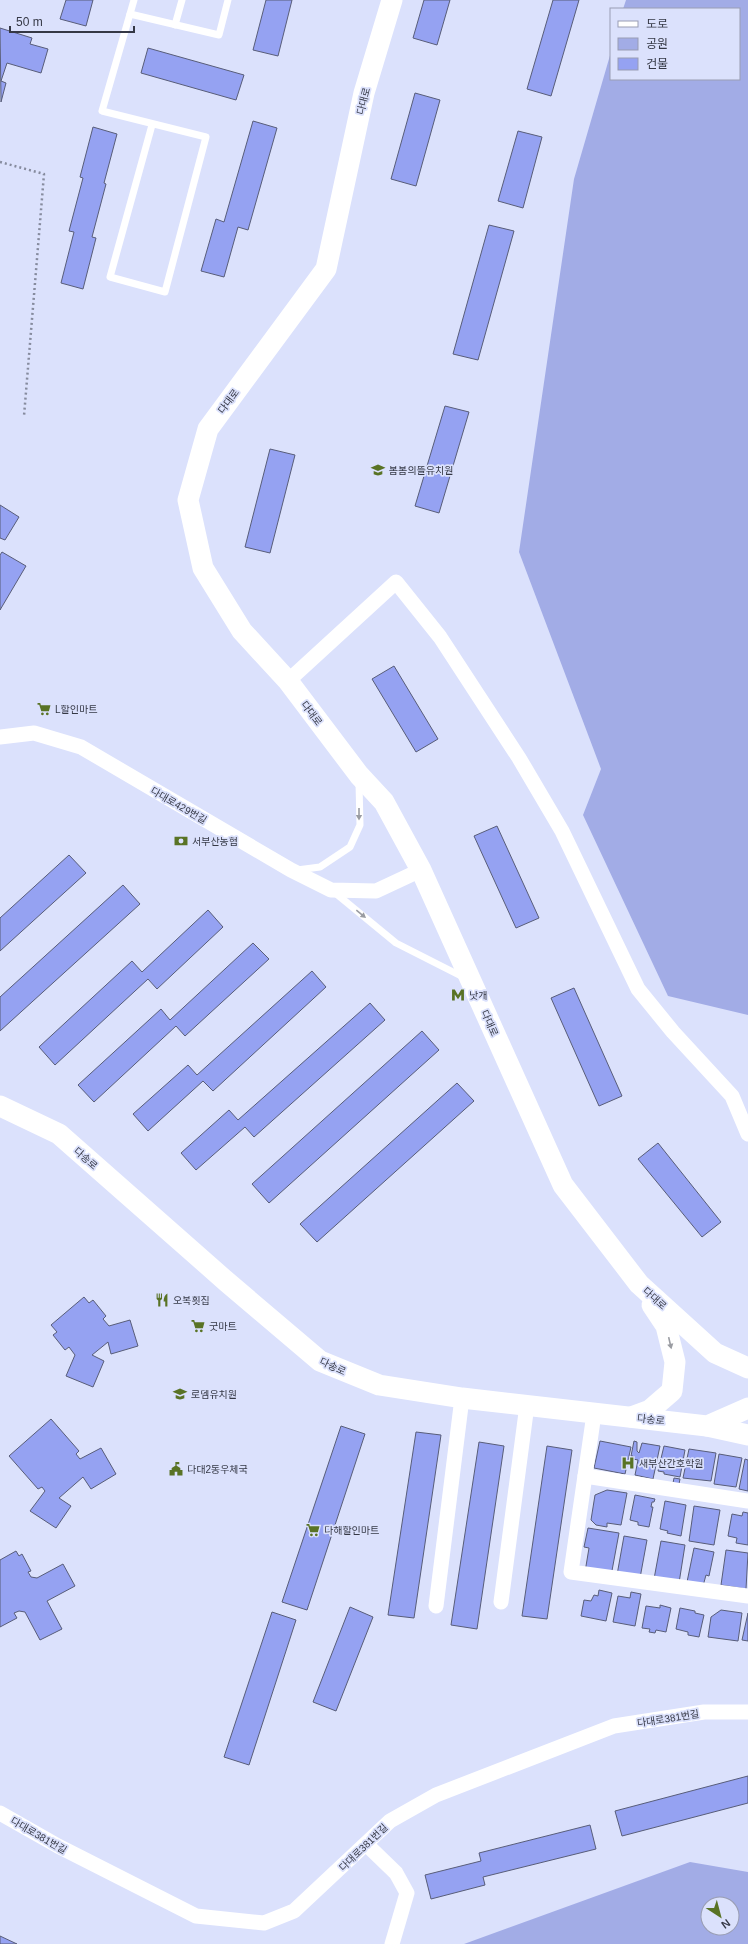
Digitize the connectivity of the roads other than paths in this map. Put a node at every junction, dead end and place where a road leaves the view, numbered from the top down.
1 (134, 0) edge
2 (182, 0) edge
3 (228, 0) edge
4 (392, 0) edge
5 (130, 14) junction
6 (176, 25) junction
7 (152, 125) junction
8 (288, 681) junction
9 (0, 737) edge
10 (359, 775) junction
11 (291, 870) junction
12 (421, 870) junction
13 (331, 890) junction
14 (472, 982) junction
15 (0, 1106) edge
16 (748, 1134) edge
17 (639, 1284) junction
18 (748, 1368) edge
19 (462, 1398) junction
20 (527, 1406) junction
21 (748, 1408) edge
22 (594, 1414) junction
23 (629, 1417) junction
24 (707, 1426) junction
25 (748, 1435) edge
26 (585, 1476) junction
27 (748, 1501) edge
28 (748, 1596) edge
29 (501, 1602) dead end
30 (436, 1606) dead end
31 (748, 1712) edge
32 (0, 1813) edge
33 (366, 1844) junction
34 (392, 1944) edge

1 - 5 lane
2 - 6 lane
3 - 6 lane
4 - 8 main road, 다대로
5 - 6 lane
5 - 7 lane
7 - 7 lane
8 - 10 main road, 다대로
8 - 16 street
9 - 11 street, 다대로429번길
10 -> 11 lane
10 - 12 main road, 다대로
11 - 13 street, 다대로429번길
12 - 13 street, 다대로429번길
12 - 14 main road, 다대로
13 -> 14 lane
14 - 17 main road, 다대로
15 - 19 main road, 다송로
17 - 18 main road, 다대로
17 -> 23 main road
19 - 20 main road, 다송로
19 - 30 street
20 - 22 main road, 다송로
20 - 29 street
21 - 24 main road
22 - 23 main road, 다송로
22 - 26 street
23 - 24 main road, 다송로
24 - 25 main road, 다송로
26 - 27 street
26 - 28 street
31 - 33 street, 다대로381번길
32 - 33 street, 다대로381번길
33 - 34 street

